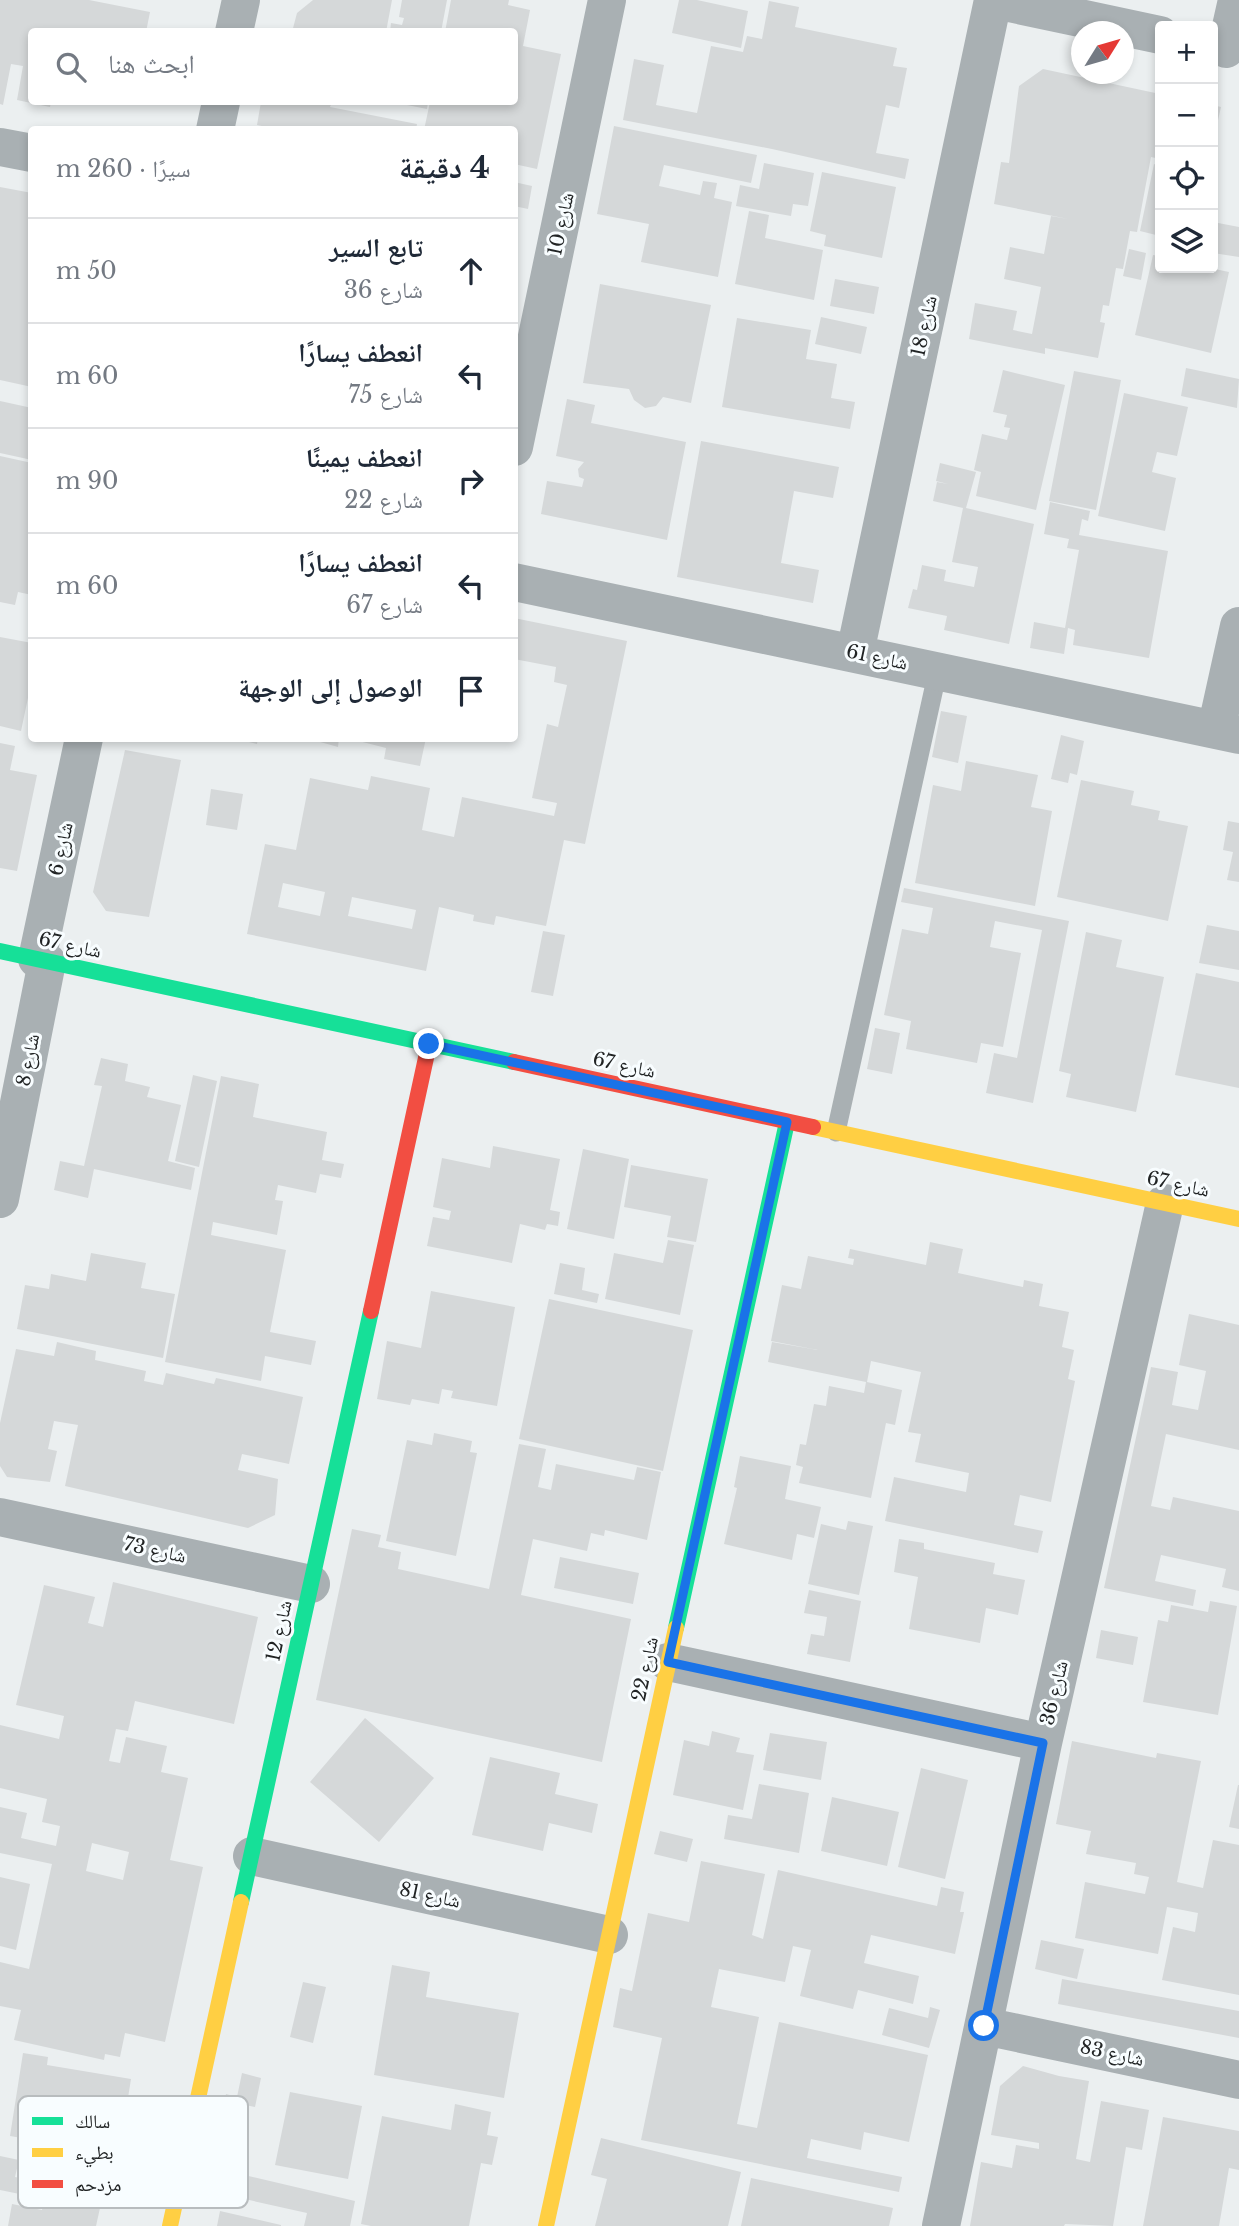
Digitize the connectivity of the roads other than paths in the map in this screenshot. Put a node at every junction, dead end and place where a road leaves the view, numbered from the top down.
1 (241, 0) edge
2 (607, 0) edge
3 (994, 0) edge
4 (1237, 0) edge
5 (235, 28) edge
6 (1155, 35) edge
7 (1226, 49) edge
8 (220, 105) edge
9 (216, 126) edge
10 (0, 147) edge
11 (28, 152) edge
12 (518, 428) edge
13 (518, 583) edge
14 (1239, 626) edge
15 (855, 653) junction
16 (938, 670) junction
17 (1227, 732) edge
18 (83, 742) edge
19 (0, 951) edge
20 (42, 961) junction
21 (429, 1044) junction
22 (787, 1122) junction
23 (836, 1132) junction
24 (0, 1199) edge
25 (1165, 1203) junction
26 (1239, 1219) edge
27 (0, 1517) edge
28 (311, 1584) junction
29 (668, 1662) junction
30 (1043, 1743) junction
31 (251, 1856) junction
32 (609, 1935) junction
33 (984, 2026) junction
34 (1239, 2080) edge
35 (198, 2096) edge
36 (174, 2208) edge
37 (170, 2226) edge
38 (546, 2226) edge
39 (941, 2226) edge

1 - 5 street
2 - 12 street, شارع 10
3 - 6 street
3 - 15 street, شارع 18
4 - 7 street
8 - 9 street
10 - 11 street
13 - 15 street, شارع 61
14 - 17 street
15 - 16 street, شارع 61
16 - 17 street, شارع 61
16 - 23 lane
18 - 20 street, شارع 6
19 - 20 street, شارع 67
20 - 21 street, شارع 67
20 - 24 street, شارع 8
21 - 22 street, شارع 67
21 - 28 street, شارع 12
22 - 23 street, شارع 67
22 - 29 street, شارع 22
23 - 25 street, شارع 67
25 - 26 street, شارع 67
25 - 30 street, شارع 36
27 - 28 street, شارع 73
28 - 31 street, شارع 12
29 - 30 street
29 - 32 street, شارع 22
30 - 33 street, شارع 36
31 - 32 street, شارع 81
31 - 35 street, شارع 12
32 - 38 street, شارع 22
33 - 34 street, شارع 83
33 - 39 street, شارع 36
36 - 37 street, شارع 12

